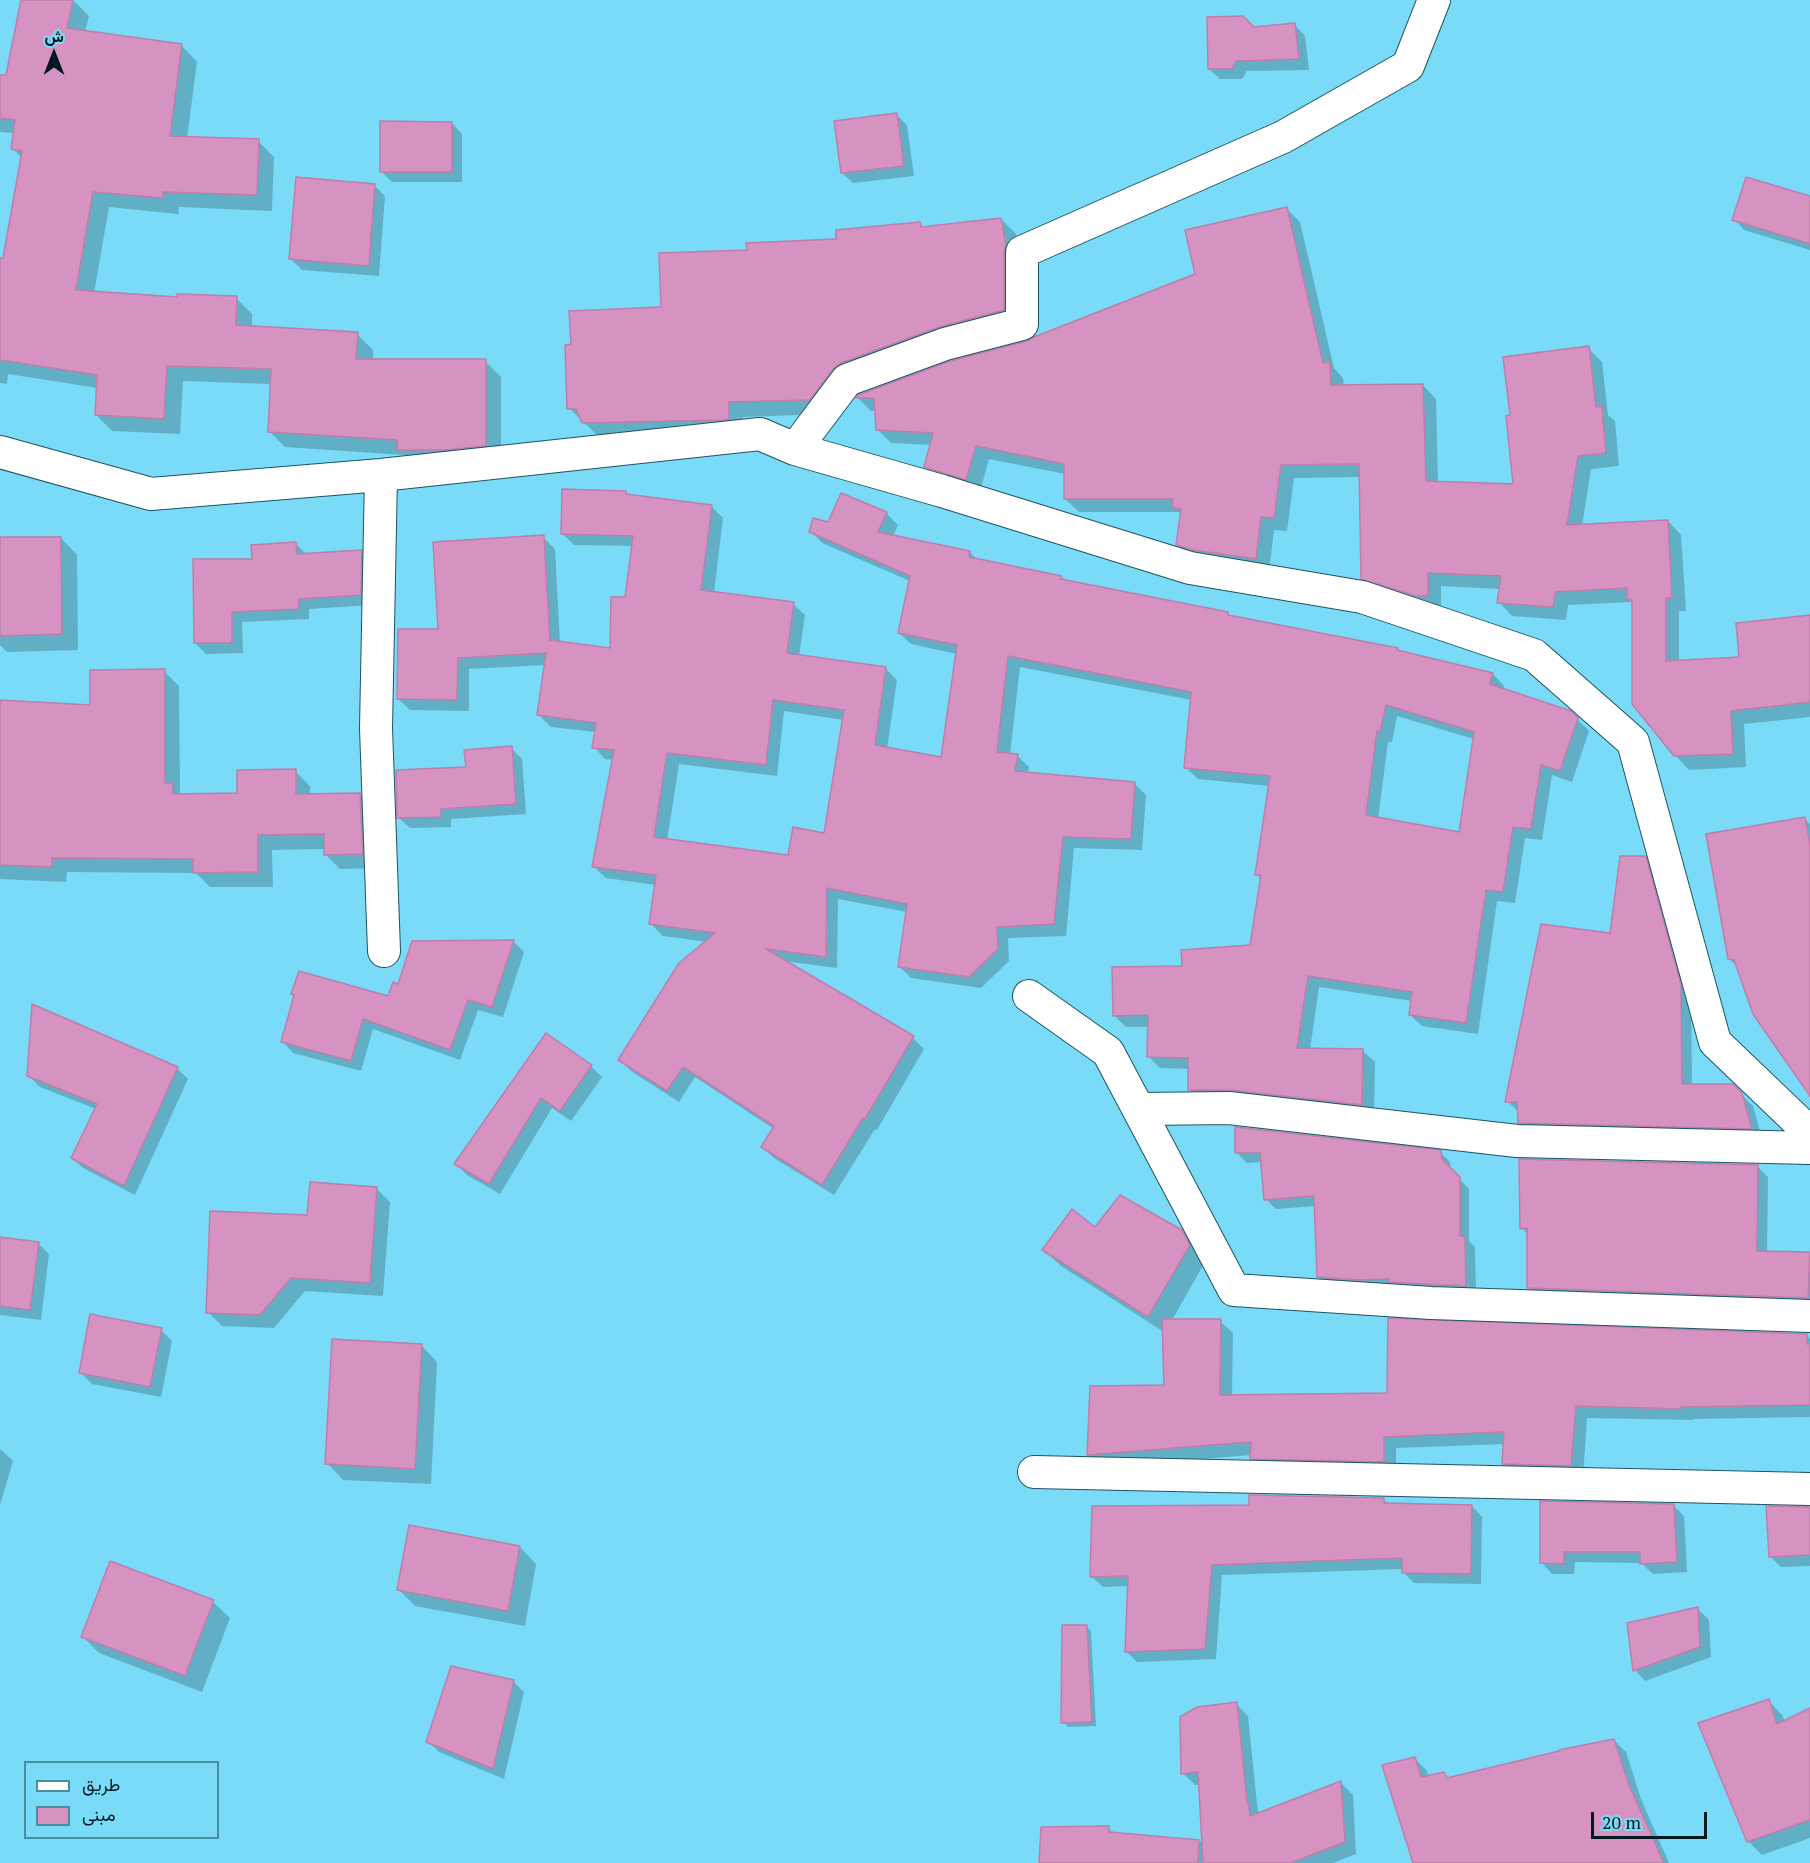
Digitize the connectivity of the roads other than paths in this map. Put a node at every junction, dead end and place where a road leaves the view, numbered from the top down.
1 (1434, 0) edge
2 (795, 448) junction
3 (0, 452) edge
4 (381, 475) junction
5 (384, 951) dead end
6 (1029, 996) dead end
7 (1138, 1109) junction
8 (1810, 1133) edge
9 (1810, 1149) edge
10 (1810, 1316) edge
11 (1035, 1472) dead end
12 (1810, 1489) edge

1 - 2 street
2 - 4 street
2 - 8 street
3 - 4 street
4 - 5 street
6 - 7 street
7 - 9 street
7 - 10 street
11 - 12 street

